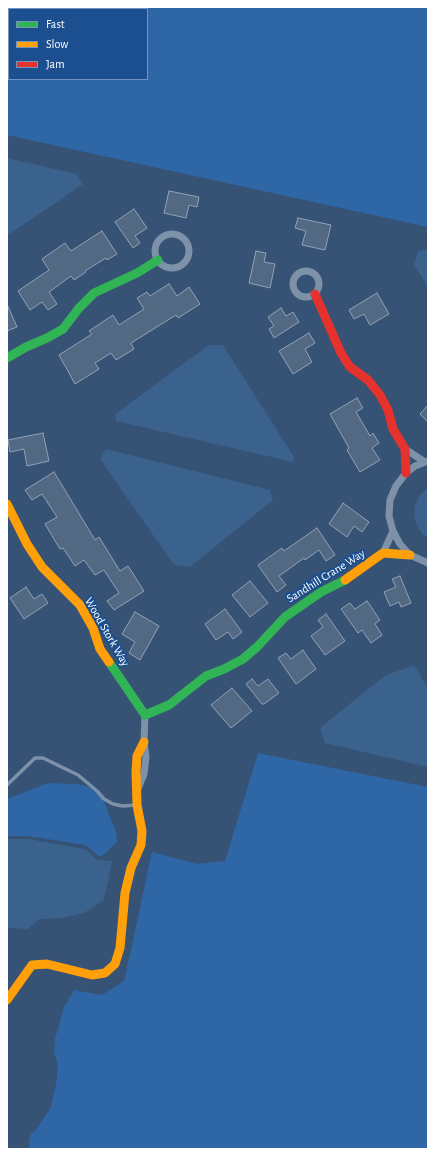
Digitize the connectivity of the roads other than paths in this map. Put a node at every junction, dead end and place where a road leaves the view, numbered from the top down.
1 (158, 260) junction
2 (314, 294) dead end
3 (7, 358) edge
4 (405, 449) junction
5 (427, 461) edge
6 (406, 473) junction
7 (7, 504) edge
8 (392, 531) junction
9 (383, 553) junction
10 (410, 555) junction
11 (428, 564) edge
12 (145, 715) junction
13 (144, 742) joint
14 (7, 785) edge
15 (137, 805) junction
16 (7, 1000) edge

1 - 1 street
1 - 3 street
2 - 4 street
4 - 5 street
4 - 6 street
5 - 6 street
6 - 8 street
7 - 12 street, Wood Stork Way
8 - 9 street
8 - 10 street
9 - 10 street, Sandhill Crane Way
9 - 12 street, Sandhill Crane Way
10 - 11 street
12 - 13 street
13 - 15 street
14 - 15 lane
15 - 16 street

